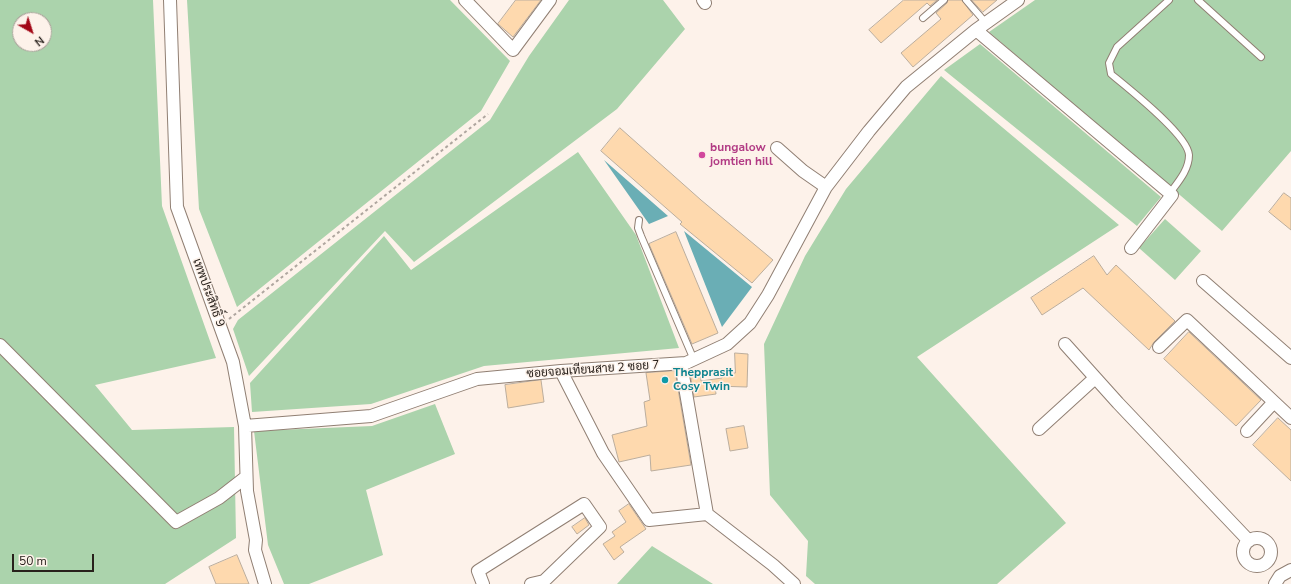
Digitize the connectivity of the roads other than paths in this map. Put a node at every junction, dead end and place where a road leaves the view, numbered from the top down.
1 (170, 0) edge
2 (465, 0) edge
3 (550, 0) edge
4 (944, 0) edge
5 (966, 0) edge
6 (1018, 0) edge
7 (1169, 0) edge
8 (1198, 0) edge
9 (923, 18) dead end
10 (986, 23) junction
11 (976, 30) junction
12 (1261, 57) dead end
13 (777, 148) dead end
14 (826, 187) junction
15 (1170, 193) junction
16 (639, 220) dead end
17 (1131, 248) dead end
18 (1204, 281) dead end
19 (0, 344) edge
20 (1065, 344) dead end
21 (1159, 347) dead end
22 (1291, 358) edge
23 (694, 360) junction
24 (681, 364) junction
25 (561, 371) junction
26 (1095, 378) junction
27 (1274, 402) junction
28 (1291, 418) edge
29 (246, 426) junction
30 (1039, 429) dead end
31 (1247, 431) dead end
32 (246, 477) junction
33 (707, 514) junction
34 (1249, 541) junction
35 (1267, 561) junction
36 (1291, 570) edge
37 (1277, 580) edge
38 (265, 584) edge
39 (483, 584) edge
40 (531, 584) edge
41 (794, 584) edge

1 - 29 street, เทพประสิทธิ์ 9
2 - 3 street
4 - 9 lane
5 - 10 lane
6 - 10 street, ซอยจอมเทียนสาย 2 ซอย 7
7 - 15 lane
8 - 12 lane
10 - 11 street, ซอยจอมเทียนสาย 2 ซอย 7
11 - 14 street, ซอยจอมเทียนสาย 2 ซอย 7
11 - 15 street
13 - 14 street
14 - 23 street, ซอยจอมเทียนสาย 2 ซอย 7
15 - 17 street
16 - 23 lane
18 - 22 street
19 - 32 street
20 - 26 street
21 - 27 street
23 - 24 street, ซอยจอมเทียนสาย 2 ซอย 7
24 - 25 street, ซอยจอมเทียนสาย 2 ซอย 7
24 - 33 street
25 - 29 street, ซอยจอมเทียนสาย 2 ซอย 7
25 - 33 street
26 - 30 street
26 - 34 street
27 - 28 street
27 - 31 street
29 - 32 street, เทพประสิทธิ์ 9
32 - 38 street, เทพประสิทธิ์ 9
33 - 41 street
34 - 35 street
34 - 35 street
35 - 37 street
36 - 37 street
39 - 40 street

